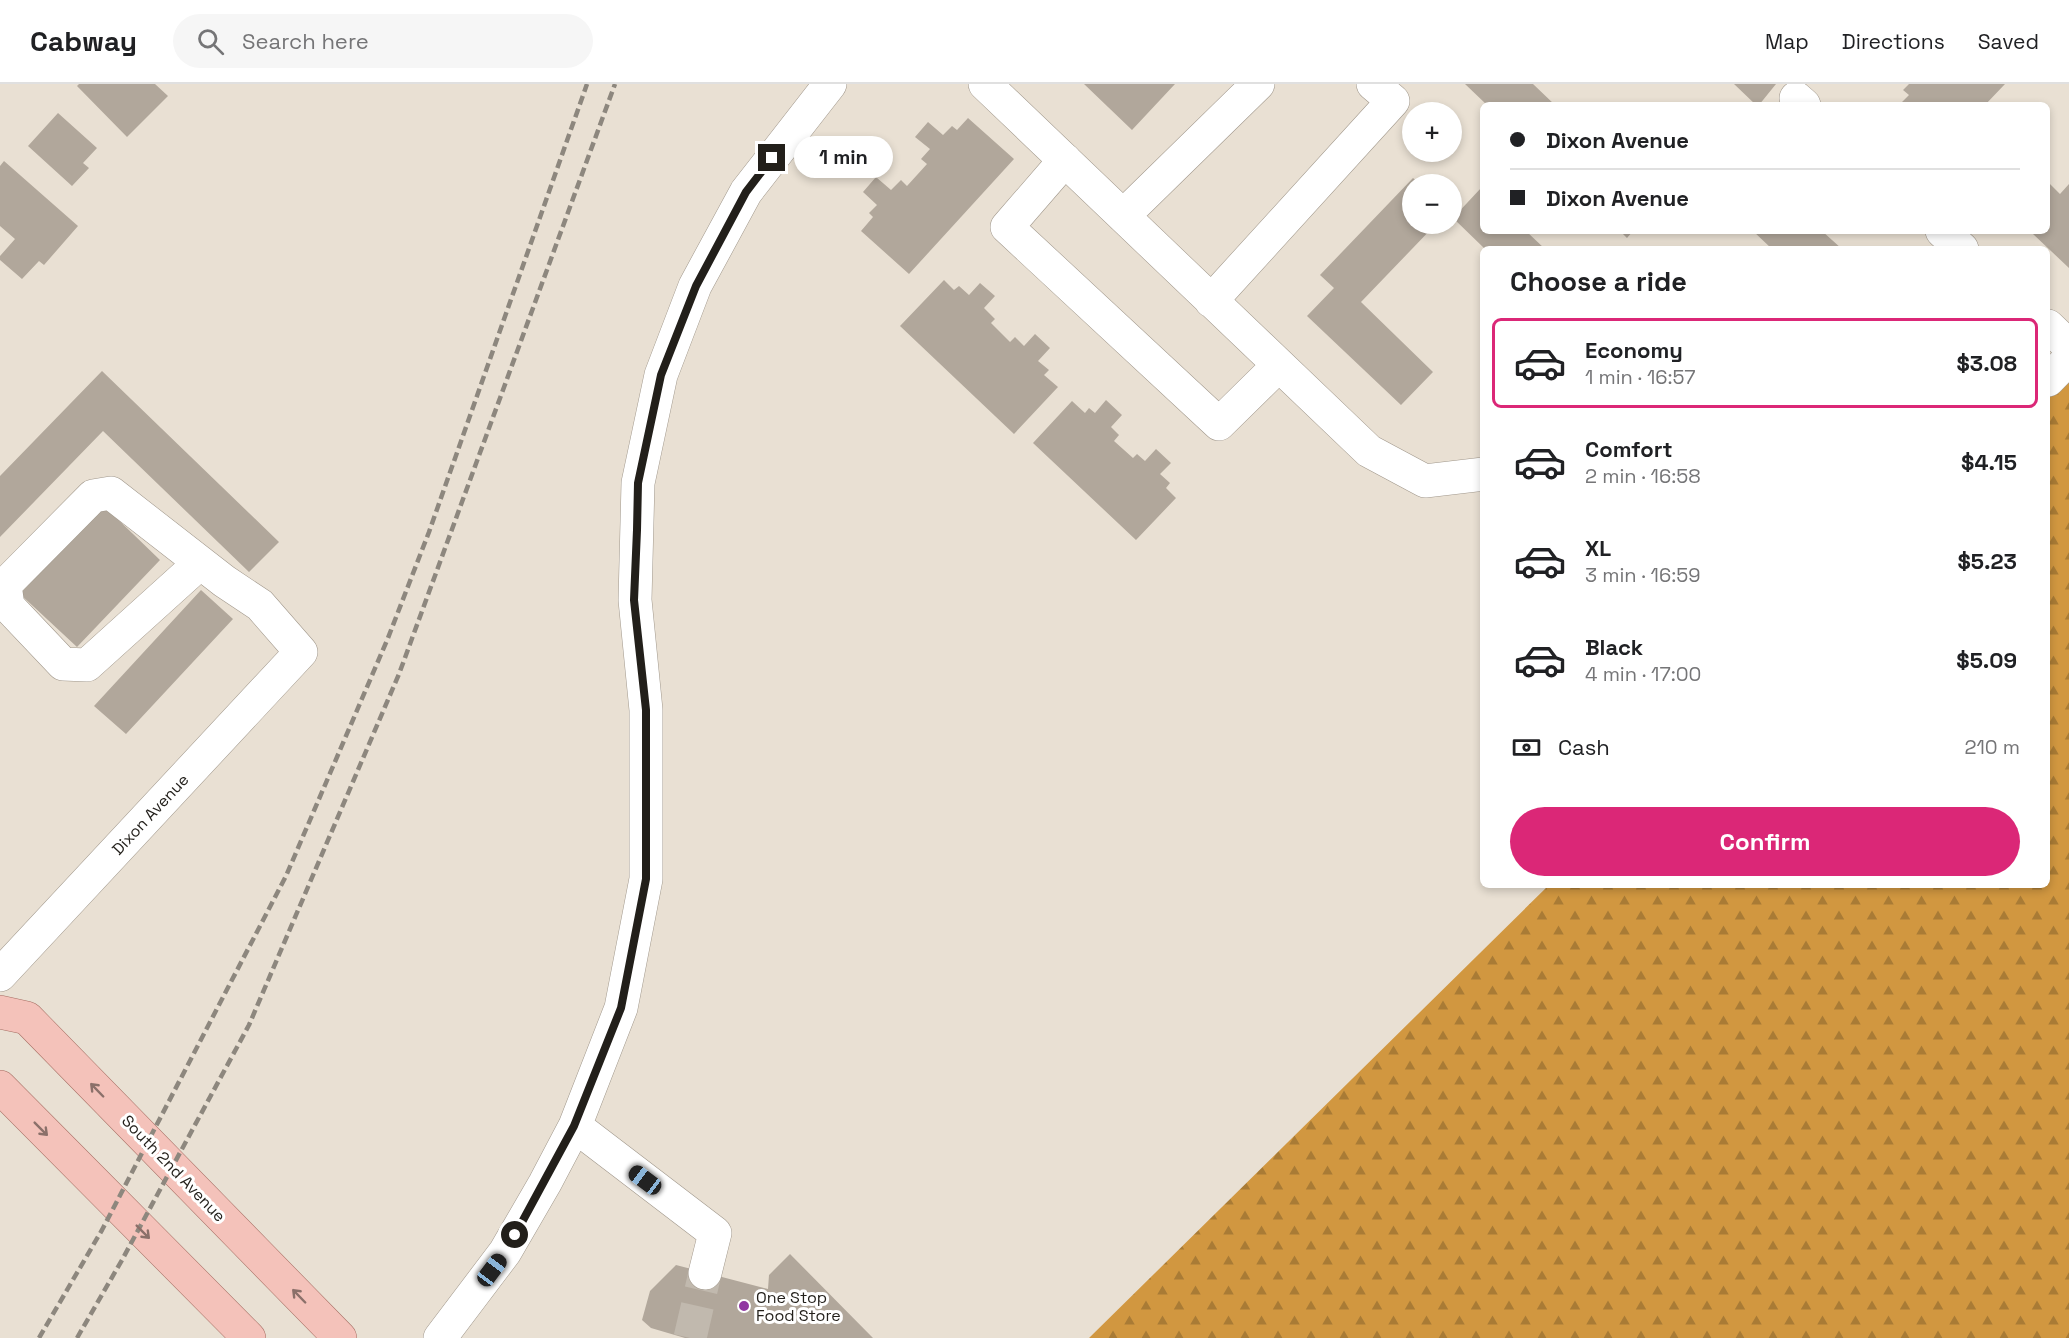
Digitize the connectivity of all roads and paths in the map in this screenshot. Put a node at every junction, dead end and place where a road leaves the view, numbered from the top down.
1 (830, 84) edge
2 (985, 84) edge
3 (1258, 84) edge
4 (1373, 84) edge
5 (1065, 160) junction
6 (1123, 216) junction
7 (1945, 234) edge
8 (1959, 246) edge
9 (1211, 301) junction
10 (2050, 328) edge
11 (2069, 346) edge
12 (2069, 359) edge
13 (1279, 365) junction
14 (2050, 378) edge
15 (1480, 474) edge
16 (200, 563) junction
17 (0, 975) edge
18 (0, 1012) edge
19 (0, 1087) edge
20 (574, 1126) junction
21 (705, 1273) tunnel mouth
22 (236, 1331) edge
23 (340, 1338) edge
24 (440, 1338) edge

1 - 20 street
2 - 5 street
3 - 6 street
4 - 9 street
5 - 6 street
5 - 13 street
6 - 9 street
7 - 8 street
9 - 13 street
10 - 11 street
12 - 14 street
13 - 15 street
16 - 16 street
16 - 17 street, Dixon Avenue
23 -> 18 main road, South 2nd Avenue
19 -> 22 main road
20 - 21 street
20 - 24 street

